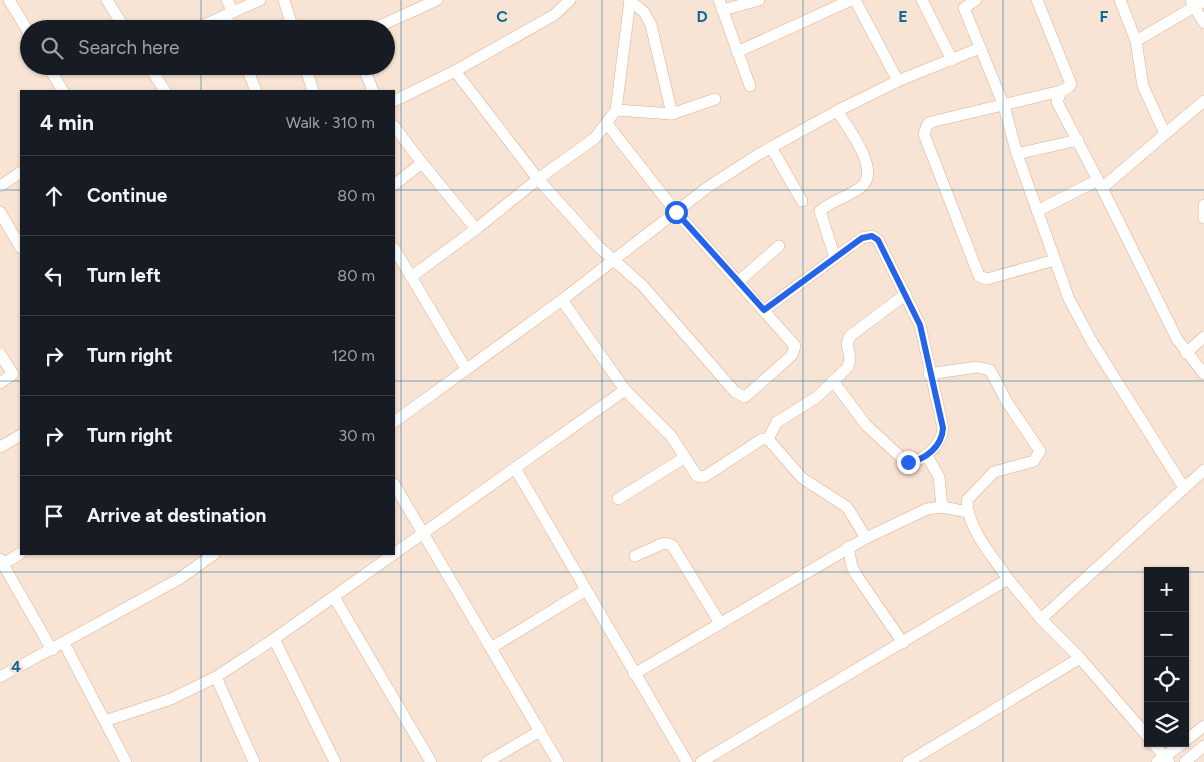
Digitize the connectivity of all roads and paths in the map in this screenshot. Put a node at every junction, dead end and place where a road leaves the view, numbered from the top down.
1 (9, 0) edge
2 (107, 0) edge
3 (227, 0) edge
4 (260, 0) edge
5 (284, 0) edge
6 (437, 0) edge
7 (570, 0) edge
8 (630, 0) edge
9 (759, 0) edge
10 (851, 0) edge
11 (855, 0) edge
12 (922, 0) edge
13 (976, 0) edge
14 (1037, 0) edge
15 (1120, 0) edge
16 (1196, 3) edge
17 (721, 5) edge
18 (229, 14) junction
19 (21, 20) edge
20 (119, 20) edge
21 (215, 20) edge
22 (230, 20) edge
23 (290, 20) edge
24 (393, 20) edge
25 (1204, 23) edge
26 (1136, 41) junction
27 (980, 48) junction
28 (738, 52) junction
29 (952, 60) junction
30 (455, 71) junction
31 (53, 75) edge
32 (152, 75) edge
33 (250, 75) edge
34 (308, 75) edge
35 (367, 75) edge
36 (898, 81) junction
37 (750, 86) dead end
38 (62, 90) edge
39 (160, 90) edge
40 (256, 90) edge
41 (313, 90) edge
42 (373, 90) edge
43 (1061, 91) junction
44 (715, 99) dead end
45 (395, 101) edge
46 (1204, 101) edge
47 (1004, 106) junction
48 (616, 110) junction
49 (837, 111) junction
50 (672, 114) junction
51 (607, 124) junction
52 (395, 127) edge
53 (1165, 134) junction
54 (1078, 140) junction
55 (771, 147) junction
56 (1017, 154) junction
57 (422, 163) junction
58 (20, 173) edge
59 (538, 179) junction
60 (395, 183) edge
61 (1100, 184) junction
62 (0, 186) edge
63 (802, 201) dead end
64 (1204, 206) edge
65 (1037, 211) junction
66 (0, 212) edge
67 (676, 212) junction
68 (1204, 218) edge
69 (476, 229) junction
70 (20, 246) edge
71 (779, 246) dead end
72 (395, 250) edge
73 (835, 258) junction
74 (614, 260) junction
75 (1055, 260) junction
76 (411, 277) junction
77 (739, 281) junction
78 (906, 294) junction
79 (562, 300) junction
80 (764, 310) junction
81 (1204, 337) edge
82 (1186, 353) junction
83 (0, 354) edge
84 (466, 369) junction
85 (930, 374) junction
86 (1204, 374) edge
87 (833, 381) junction
88 (0, 383) edge
89 (625, 390) junction
90 (395, 421) edge
91 (20, 436) edge
92 (768, 440) junction
93 (0, 446) edge
94 (926, 454) junction
95 (684, 458) junction
96 (515, 468) junction
97 (1202, 475) edge
98 (395, 486) edge
99 (1184, 488) junction
100 (618, 500) dead end
101 (942, 507) junction
102 (968, 512) junction
103 (423, 533) junction
104 (866, 538) junction
105 (848, 547) junction
106 (20, 553) edge
107 (395, 553) edge
108 (213, 555) edge
109 (392, 555) edge
110 (635, 556) dead end
111 (1, 561) edge
112 (1008, 579) junction
113 (586, 590) junction
114 (334, 597) junction
115 (1041, 619) junction
116 (720, 623) junction
117 (274, 639) junction
118 (64, 643) junction
119 (903, 643) junction
120 (491, 648) junction
121 (52, 650) junction
122 (1080, 658) junction
123 (634, 674) junction
124 (0, 677) edge
125 (216, 677) junction
126 (105, 721) junction
127 (1204, 726) edge
128 (540, 731) junction
129 (1144, 732) edge
130 (1189, 738) edge
131 (1204, 746) edge
132 (1155, 747) edge
133 (1179, 747) edge
134 (1164, 761) edge
135 (126, 762) edge
136 (254, 762) edge
137 (335, 762) edge
138 (431, 762) edge
139 (487, 762) edge
140 (558, 762) edge
141 (687, 762) edge
142 (701, 762) edge
143 (908, 762) edge
144 (1184, 762) edge

1 - 19 street
2 - 20 street
3 - 18 street
4 - 18 street
5 - 23 street
6 - 24 street
7 - 30 street
8 - 48 street
8 - 50 street
9 - 17 street
10 - 28 street
11 - 36 street
12 - 29 street
13 - 27 street
14 - 43 street
15 - 26 street
16 - 25 street
16 - 26 street
17 - 28 street
18 - 21 street
18 - 22 street
26 - 53 street
27 - 29 street
27 - 47 street
28 - 37 street
29 - 36 street
30 - 45 street
30 - 59 street
31 - 38 street
32 - 39 street
33 - 40 street
34 - 41 street
35 - 42 street
36 - 49 street
43 - 47 street
43 - 54 street
44 - 50 street
46 - 53 street
47 - 56 street
47 - 75 street
48 - 50 street
48 - 51 street
49 - 55 street
49 - 73 street
51 - 59 street
51 - 67 street
52 - 57 street
53 - 61 street
54 - 56 street
54 - 61 street
55 - 63 street
55 - 67 street
56 - 65 street
57 - 60 street
57 - 69 street
58 - 62 street
59 - 69 street
59 - 74 street
61 - 65 street
61 - 82 street
64 - 68 street
65 - 75 street
66 - 70 street
67 - 74 street
67 - 77 street
69 - 76 street
71 - 77 street
72 - 76 street
73 - 78 street
73 - 80 street
74 - 79 street
74 - 80 street
75 - 99 street
76 - 84 street
77 - 80 street
78 - 85 street
78 - 87 street
79 - 84 street
79 - 89 street
81 - 82 street
82 - 86 street
83 - 88 street
84 - 90 street
85 - 94 street
85 - 102 street
87 - 92 street
87 - 94 street
89 - 95 street
89 - 96 street
91 - 93 street
92 - 95 street
92 - 104 street
94 - 101 street
95 - 100 street
96 - 103 street
96 - 113 street
97 - 99 street
98 - 103 street
99 - 115 street
101 - 102 street
101 - 104 street
102 - 112 street
103 - 107 street
103 - 120 street
104 - 105 street
105 - 116 street
105 - 119 street
106 - 111 street
108 - 118 street
109 - 114 street
110 - 116 street
111 - 121 street
112 - 115 street
112 - 119 street
113 - 120 street
113 - 123 street
114 - 117 street
114 - 138 street
115 - 122 street
116 - 123 street
117 - 125 street
117 - 137 street
118 - 121 street
118 - 126 street
119 - 142 street
120 - 128 street
121 - 124 street
122 - 129 street
122 - 143 street
123 - 141 street
125 - 126 street
125 - 136 street
126 - 135 street
127 - 130 street
128 - 139 street
128 - 140 street
131 - 144 street
132 - 134 street
133 - 134 street

